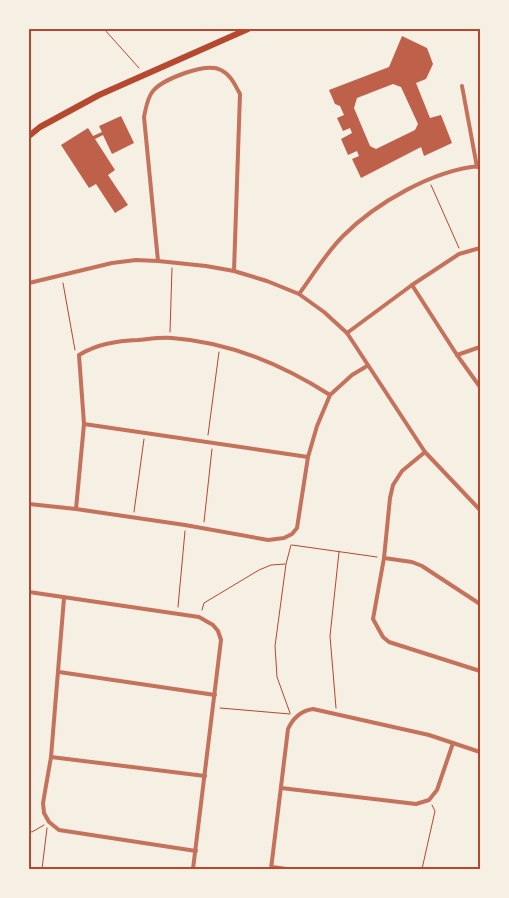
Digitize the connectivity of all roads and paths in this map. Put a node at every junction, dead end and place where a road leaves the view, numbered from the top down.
1 (104, 29) edge
2 (248, 29) edge
3 (144, 74) junction
4 (462, 86) dead end
5 (29, 136) edge
6 (478, 166) edge
7 (429, 180) junction
8 (480, 248) edge
9 (461, 254) junction
10 (158, 261) junction
11 (172, 263) junction
12 (234, 271) junction
13 (62, 274) junction
14 (29, 283) edge
15 (412, 285) junction
16 (299, 294) junction
17 (346, 333) junction
18 (170, 338) junction
19 (220, 346) junction
20 (480, 347) edge
21 (79, 355) junction
22 (457, 355) junction
23 (368, 366) junction
24 (480, 387) edge
25 (330, 395) junction
26 (84, 424) junction
27 (144, 433) junction
28 (207, 442) junction
29 (213, 443) junction
30 (425, 452) junction
31 (308, 457) junction
32 (29, 504) edge
33 (76, 509) junction
34 (480, 510) edge
35 (134, 518) junction
36 (186, 525) junction
37 (203, 528) junction
38 (339, 552) junction
39 (384, 558) junction
40 (286, 564) junction
41 (29, 592) edge
42 (64, 598) junction
43 (480, 604) edge
44 (177, 613) junction
45 (199, 617) junction
46 (480, 671) edge
47 (59, 672) junction
48 (215, 695) junction
49 (214, 707) junction
50 (290, 714) junction
51 (336, 714) junction
52 (292, 720) junction
53 (453, 743) junction
54 (480, 752) edge
55 (51, 757) junction
56 (205, 776) junction
57 (281, 788) junction
58 (429, 800) junction
59 (49, 822) junction
60 (29, 831) edge
61 (196, 851) junction
62 (271, 868) edge
63 (42, 869) edge
64 (193, 869) edge
65 (287, 869) edge
66 (422, 869) edge

1 - 3 path
2 - 3 main road
3 - 5 main road
4 - 6 street
6 - 7 street
7 - 9 path
7 - 16 street
8 - 9 street
9 - 15 street
10 - 11 street
10 - 12 street
10 - 13 street
11 - 12 street
11 - 18 path
12 - 16 street
13 - 14 street
13 - 21 path
15 - 17 street
15 - 22 street
16 - 17 street
17 - 23 street
18 - 19 street
18 - 21 street
19 - 25 street
19 - 28 path
20 - 22 street
21 - 26 street
22 - 24 street
23 - 25 street
23 - 30 street
25 - 31 street
26 - 27 street
26 - 33 street
27 - 28 street
27 - 35 path
28 - 29 street
29 - 31 street
29 - 37 path
30 - 34 street
30 - 39 street
31 - 37 street
32 - 33 street
33 - 35 street
35 - 36 street
36 - 37 street
36 - 44 path
38 - 39 path
38 - 40 path
38 - 51 path
39 - 43 street
39 - 46 street
40 - 45 path
40 - 50 path
41 - 42 street
42 - 44 street
42 - 47 street
44 - 45 street
45 - 48 street
47 - 48 street
47 - 55 street
48 - 49 street
49 - 50 path
49 - 56 street
50 - 52 path
51 - 52 street
51 - 53 street
52 - 57 street
53 - 54 street
53 - 58 street
55 - 56 street
55 - 59 street
56 - 61 street
57 - 58 street
57 - 62 street
58 - 66 path
59 - 60 path
59 - 61 street
59 - 63 path
61 - 64 street
62 - 65 street

